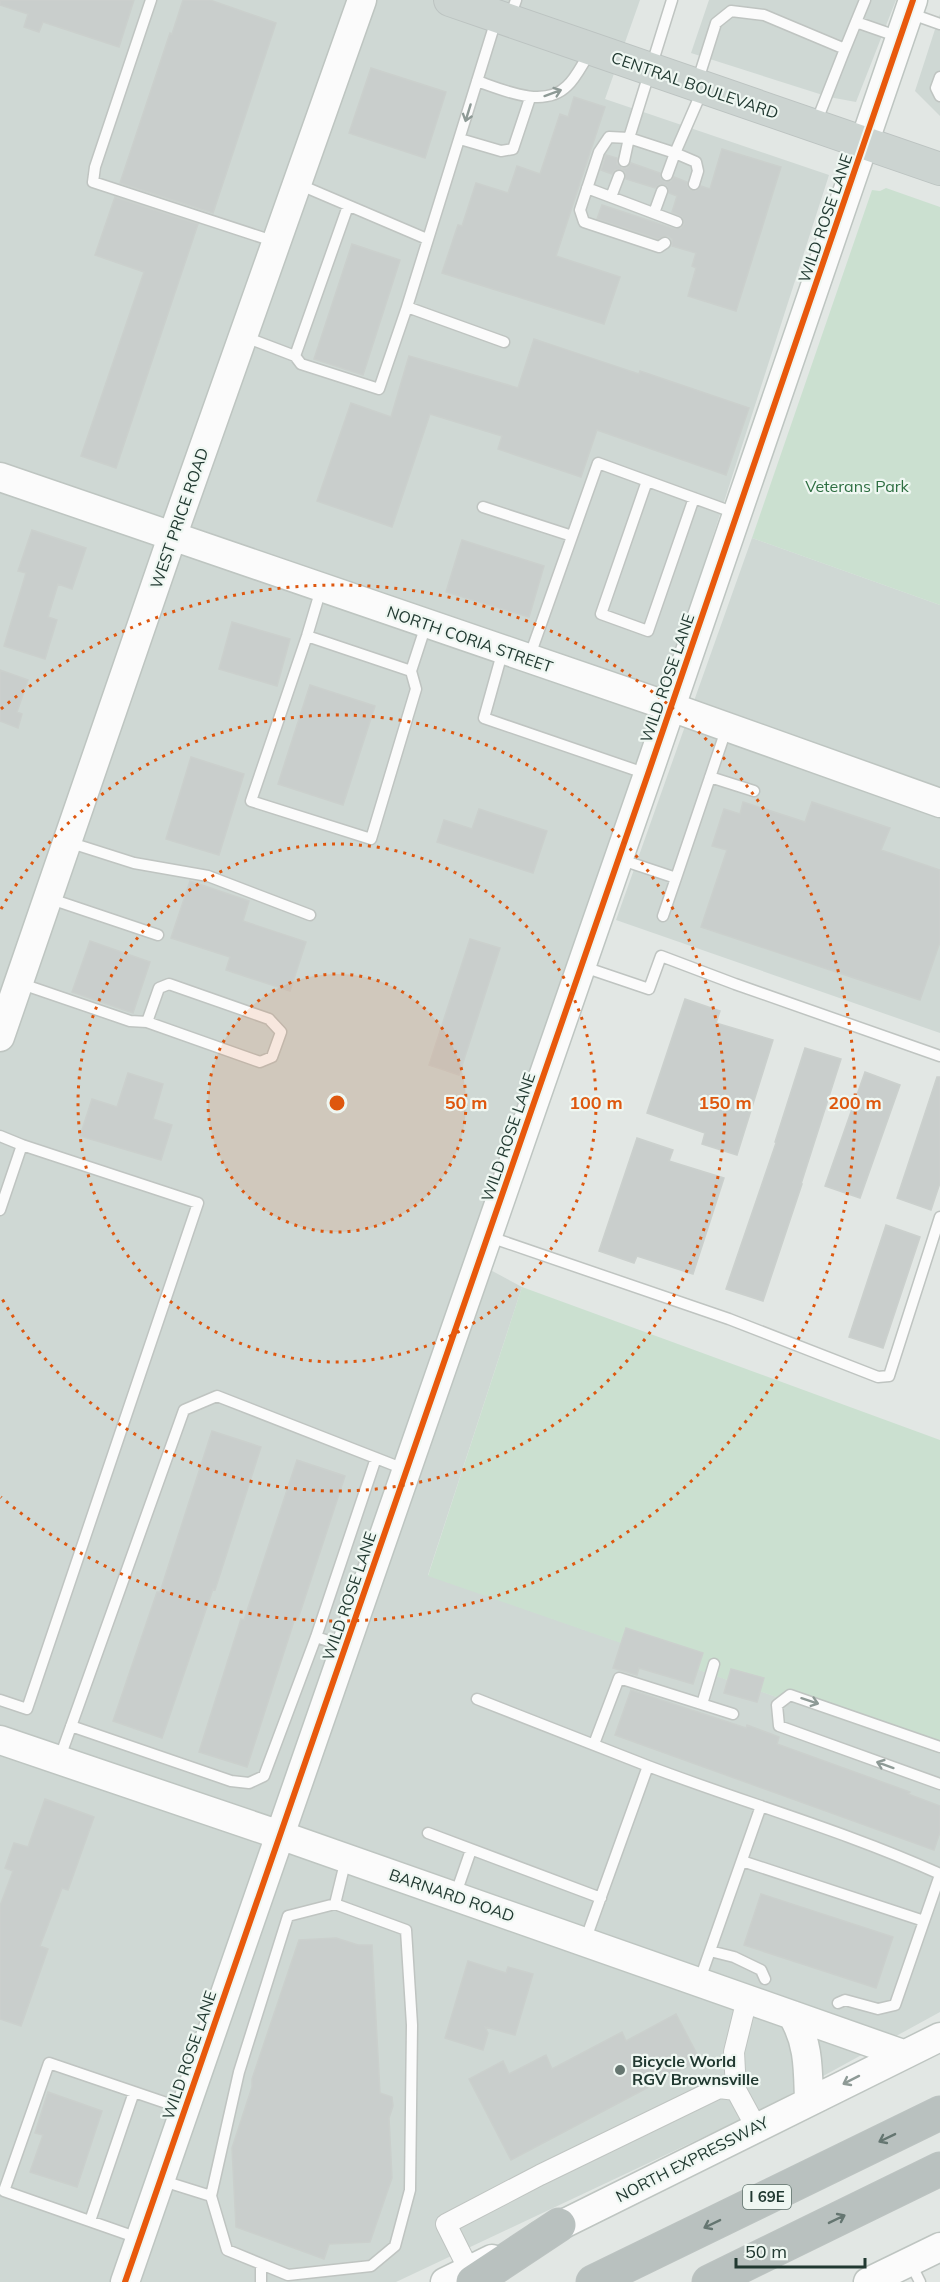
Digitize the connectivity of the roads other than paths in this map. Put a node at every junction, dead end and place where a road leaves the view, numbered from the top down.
1 (151, 0) edge
2 (362, 0) edge
3 (450, 0) edge
4 (672, 0) edge
5 (865, 0) edge
6 (507, 12) edge
7 (907, 17) edge
8 (856, 22) junction
9 (940, 24) edge
10 (592, 49) junction
11 (844, 49) junction
12 (650, 69) junction
13 (940, 77) edge
14 (477, 81) junction
15 (700, 86) junction
16 (940, 96) edge
17 (530, 98) junction
18 (815, 126) junction
19 (629, 138) junction
20 (460, 139) junction
21 (865, 143) junction
22 (675, 153) junction
23 (624, 160) dead end
24 (940, 169) edge
25 (667, 175) dead end
26 (619, 176) dead end
27 (297, 184) junction
28 (694, 184) dead end
29 (587, 188) junction
30 (662, 191) dead end
31 (611, 197) junction
32 (348, 206) junction
33 (654, 213) junction
34 (677, 222) dead end
35 (427, 239) junction
36 (276, 242) junction
37 (664, 243) dead end
38 (407, 307) junction
39 (243, 337) junction
40 (504, 342) dead end
41 (295, 356) junction
42 (0, 477) edge
43 (647, 481) junction
44 (694, 498) junction
45 (483, 507) dead end
46 (737, 514) junction
47 (572, 536) junction
48 (172, 537) junction
49 (321, 588) junction
50 (426, 624) junction
51 (307, 636) junction
52 (516, 654) junction
53 (411, 670) junction
54 (671, 707) junction
55 (728, 727) junction
56 (648, 774) junction
57 (710, 777) junction
58 (754, 791) dead end
59 (940, 803) edge
60 (68, 842) junction
61 (618, 859) junction
62 (676, 878) junction
63 (48, 898) junction
64 (310, 915) dead end
65 (663, 916) dead end
66 (158, 935) dead end
67 (581, 966) junction
68 (19, 983) junction
69 (147, 1022) junction
70 (0, 1037) edge
71 (940, 1056) edge
72 (0, 1136) edge
73 (22, 1145) junction
74 (0, 1210) edge
75 (940, 1217) edge
76 (487, 1236) junction
77 (376, 1458) junction
78 (407, 1470) junction
79 (316, 1637) junction
80 (346, 1646) junction
81 (714, 1664) dead end
82 (477, 1699) dead end
83 (0, 1700) edge
84 (702, 1704) junction
85 (733, 1714) dead end
86 (71, 1726) junction
87 (1, 1743) edge
88 (594, 1744) junction
89 (940, 1747) edge
90 (59, 1760) junction
91 (648, 1766) junction
92 (940, 1784) edge
93 (761, 1806) junction
94 (428, 1833) dead end
95 (280, 1835) junction
96 (471, 1850) junction
97 (346, 1858) junction
98 (742, 1861) junction
99 (940, 1875) edge
100 (454, 1896) junction
101 (601, 1898) junction
102 (334, 1904) junction
103 (924, 1921) junction
104 (585, 1942) junction
105 (710, 1951) junction
106 (699, 1982) junction
107 (756, 1989) junction
108 (838, 2003) dead end
109 (792, 2015) junction
110 (940, 2037) edge
111 (903, 2054) junction
112 (736, 2090) junction
113 (134, 2092) junction
114 (809, 2101) junction
115 (185, 2109) junction
116 (940, 2113) edge
117 (756, 2127) junction
118 (940, 2169) edge
119 (160, 2180) junction
120 (211, 2196) junction
121 (90, 2221) junction
122 (559, 2225) joint
123 (140, 2238) junction
124 (940, 2247) edge
125 (261, 2264) junction
126 (915, 2272) edge
127 (462, 2278) edge
128 (125, 2282) edge
129 (261, 2282) edge
130 (593, 2282) edge
131 (709, 2282) edge
132 (868, 2282) edge

1 - 36 lane
2 - 27 street, WEST PRICE ROAD
3 - 6 main road, CENTRAL BOULEVARD
4 - 12 lane
5 - 8 lane
6 - 10 main road, CENTRAL BOULEVARD
6 - 14 lane
7 - 8 lane
7 - 9 lane
7 - 21 street, WILD ROSE LANE
8 - 11 lane
10 - 12 main road, CENTRAL BOULEVARD
17 -> 10 lane
11 - 15 lane
11 - 18 lane
12 - 15 main road, CENTRAL BOULEVARD
12 - 19 lane
13 - 16 lane
14 - 17 lane
14 -> 20 lane
15 - 18 main road, CENTRAL BOULEVARD
15 - 22 lane
17 - 20 lane
18 - 21 main road, CENTRAL BOULEVARD
19 - 22 lane
19 - 23 lane
19 - 29 lane
20 - 35 lane
21 - 24 main road, CENTRAL BOULEVARD
21 - 46 street, WILD ROSE LANE
22 - 25 lane
22 - 28 lane
26 - 31 lane
27 - 32 lane
27 - 36 street, WEST PRICE ROAD
29 - 31 lane
29 - 37 lane
30 - 33 lane
31 - 33 lane
32 - 35 lane
32 - 41 lane
33 - 34 lane
35 - 38 lane
36 - 39 street, WEST PRICE ROAD
38 - 40 lane
38 - 41 lane
39 - 41 lane
39 - 48 street, WEST PRICE ROAD
42 - 48 street, NORTH CORIA STREET
43 - 44 lane
43 - 44 lane
43 - 47 lane
44 - 46 lane
45 - 47 lane
46 - 54 street, WILD ROSE LANE
47 - 52 lane
48 - 49 street, NORTH CORIA STREET
48 - 60 street, WEST PRICE ROAD
49 - 50 street, NORTH CORIA STREET
49 - 51 lane
50 - 52 street, NORTH CORIA STREET
50 - 53 lane
51 - 53 lane
51 - 53 lane
52 - 54 street, NORTH CORIA STREET
52 - 56 lane
54 - 55 street, NORTH CORIA STREET
54 - 56 street, WILD ROSE LANE
55 - 57 lane
55 - 59 street, NORTH CORIA STREET
56 - 61 street, WILD ROSE LANE
57 - 58 lane
57 - 62 lane
60 - 63 street, WEST PRICE ROAD
60 - 64 lane
61 - 62 lane
61 - 67 street, WILD ROSE LANE
62 - 65 lane
63 - 66 lane
63 - 68 street, WEST PRICE ROAD
67 - 71 lane
67 - 76 street, WILD ROSE LANE
68 - 69 lane
68 - 70 street, WEST PRICE ROAD
69 - 69 lane
72 - 73 lane
73 - 74 lane
73 - 83 lane
75 - 76 lane
76 - 78 street, WILD ROSE LANE
77 - 78 lane
77 - 79 lane
77 - 86 lane
78 - 80 street, WILD ROSE LANE
79 - 80 lane
79 - 86 lane
80 - 95 street, WILD ROSE LANE
81 - 84 lane
82 - 88 lane
84 - 85 lane
84 - 88 lane
86 - 90 lane
87 - 90 street, BARNARD ROAD
88 - 91 lane
92 -> 89 lane
90 - 95 street, BARNARD ROAD
91 - 93 lane
91 - 101 lane
93 - 98 lane
93 - 99 lane
94 - 96 lane
95 - 97 street, BARNARD ROAD
95 - 115 street, WILD ROSE LANE
96 - 100 lane
96 - 101 lane
97 - 100 street, BARNARD ROAD
97 - 102 lane
98 - 103 lane
98 - 105 lane
99 - 103 lane
100 - 104 street, BARNARD ROAD
101 - 104 lane
102 - 120 lane
102 - 125 lane
103 - 108 lane
104 - 106 street, BARNARD ROAD
105 - 106 lane
105 - 107 lane
106 - 107 street, BARNARD ROAD
107 - 109 street, BARNARD ROAD
107 - 112 street
109 - 111 street, BARNARD ROAD
109 - 114 street
110 - 111 street, NORTH EXPRESSWAY
111 -> 114 street, NORTH EXPRESSWAY
112 - 117 street
112 - 127 street
113 - 115 lane
113 - 121 lane
113 - 121 lane
114 - 117 street, NORTH EXPRESSWAY
115 - 119 street, WILD ROSE LANE
116 -> 130 highway, I 69E
117 - 122 street, NORTH EXPRESSWAY
131 -> 118 highway
119 - 120 lane
119 - 123 street, WILD ROSE LANE
120 - 125 lane
121 - 123 lane
122 - 127 highway
123 - 128 street, WILD ROSE LANE
124 - 126 street
125 - 129 lane
126 - 132 street

